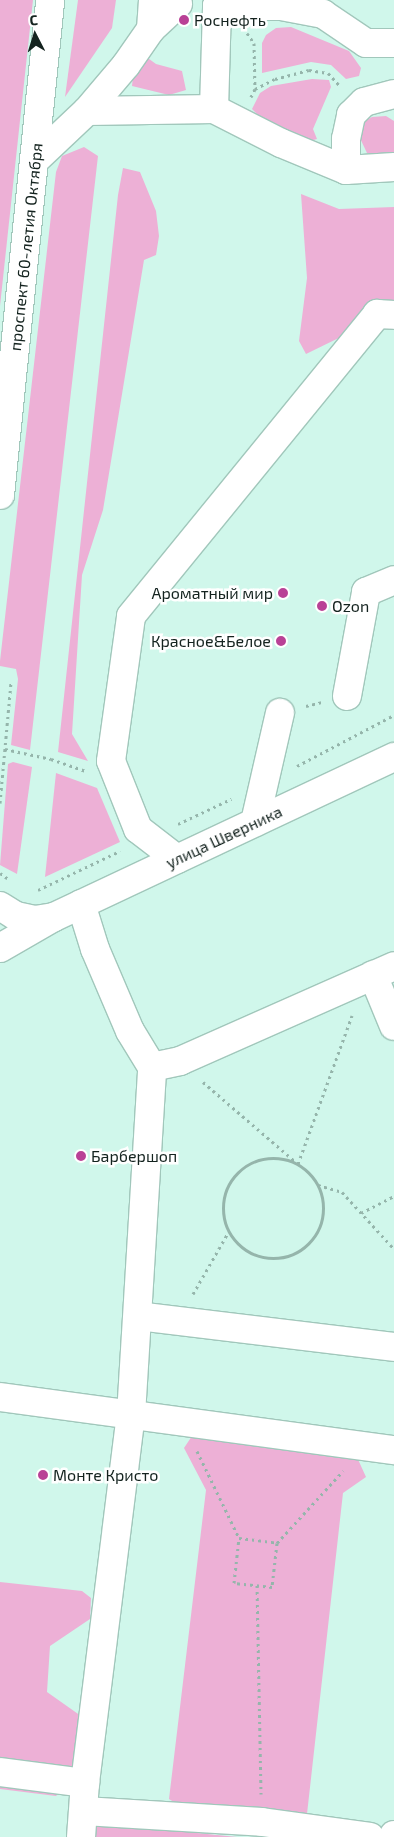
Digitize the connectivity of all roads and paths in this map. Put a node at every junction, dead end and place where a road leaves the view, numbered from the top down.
1 (50, 0) edge
2 (166, 2) edge
3 (228, 4) edge
4 (394, 43) edge
5 (255, 89) junction
6 (344, 90) dead end
7 (394, 94) edge
8 (214, 109) junction
9 (87, 111) junction
10 (238, 122) junction
11 (35, 160) junction
12 (394, 167) edge
13 (346, 170) junction
14 (394, 315) edge
15 (0, 495) edge
16 (394, 580) edge
17 (11, 681) dead end
18 (347, 696) joint
19 (280, 713) joint
20 (394, 716) edge
21 (4, 749) junction
22 (392, 762) edge
23 (119, 782) junction
24 (266, 782) junction
25 (0, 804) edge
26 (255, 822) junction
27 (149, 838) junction
28 (178, 859) junction
29 (0, 873) edge
30 (11, 881) dead end
31 (30, 888) dead end
32 (81, 904) junction
33 (0, 906) edge
34 (54, 917) junction
35 (0, 948) edge
36 (378, 973) edge
37 (394, 1026) edge
38 (180, 1062) junction
39 (152, 1067) junction
40 (298, 1164) junction
41 (318, 1185) junction
42 (394, 1196) edge
43 (361, 1213) junction
44 (228, 1233) junction
45 (394, 1249) edge
46 (138, 1316) junction
47 (177, 1320) junction
48 (394, 1347) edge
49 (0, 1397) edge
50 (131, 1415) junction
51 (182, 1422) junction
52 (366, 1446) junction
53 (394, 1450) edge
54 (239, 1538) junction
55 (277, 1542) junction
56 (257, 1585) junction
57 (0, 1772) edge
58 (85, 1782) junction
59 (262, 1822) junction
60 (82, 1824) edge
61 (370, 1837) edge

1 - 11 street, проспект 60-летия Октября
2 - 9 street
3 - 4 street
3 - 5 path
3 - 8 street
5 - 6 path
5 - 10 path
7 - 13 street
8 - 9 street
8 - 10 street
9 - 11 street
10 - 13 street
11 - 15 street, проспект 60-летия Октября
12 - 13 street
14 - 23 street
16 - 18 street
17 - 21 path
18 - 19 path
19 - 24 street
20 - 24 path
21 - 23 path
21 - 25 path
22 - 26 street, улица Шверника
23 - 27 street
24 - 26 street
24 - 27 path
26 - 28 street, улица Шверника
27 - 28 street
27 - 31 path
28 - 32 street, улица Шверника
29 - 30 path
32 - 34 street, улица Шверника
32 - 39 street
33 - 34 street, улица Шверника
34 - 35 street, улица Шверника
36 - 37 street
36 - 38 street
36 - 40 path
38 - 39 street
38 - 40 path
39 - 46 street
40 - 41 path
40 - 44 path
41 - 43 path
41 - 44 path
42 - 43 path
43 - 45 path
44 - 47 path
46 - 47 street
46 - 50 street
47 - 48 street
49 - 50 street
50 - 51 street
50 - 58 street
51 - 52 street
51 - 54 path
52 - 53 street
52 - 55 path
54 - 55 path
54 - 56 path
55 - 56 path
56 - 59 path
57 - 58 street
58 - 60 street
59 - 60 street
59 - 61 street

